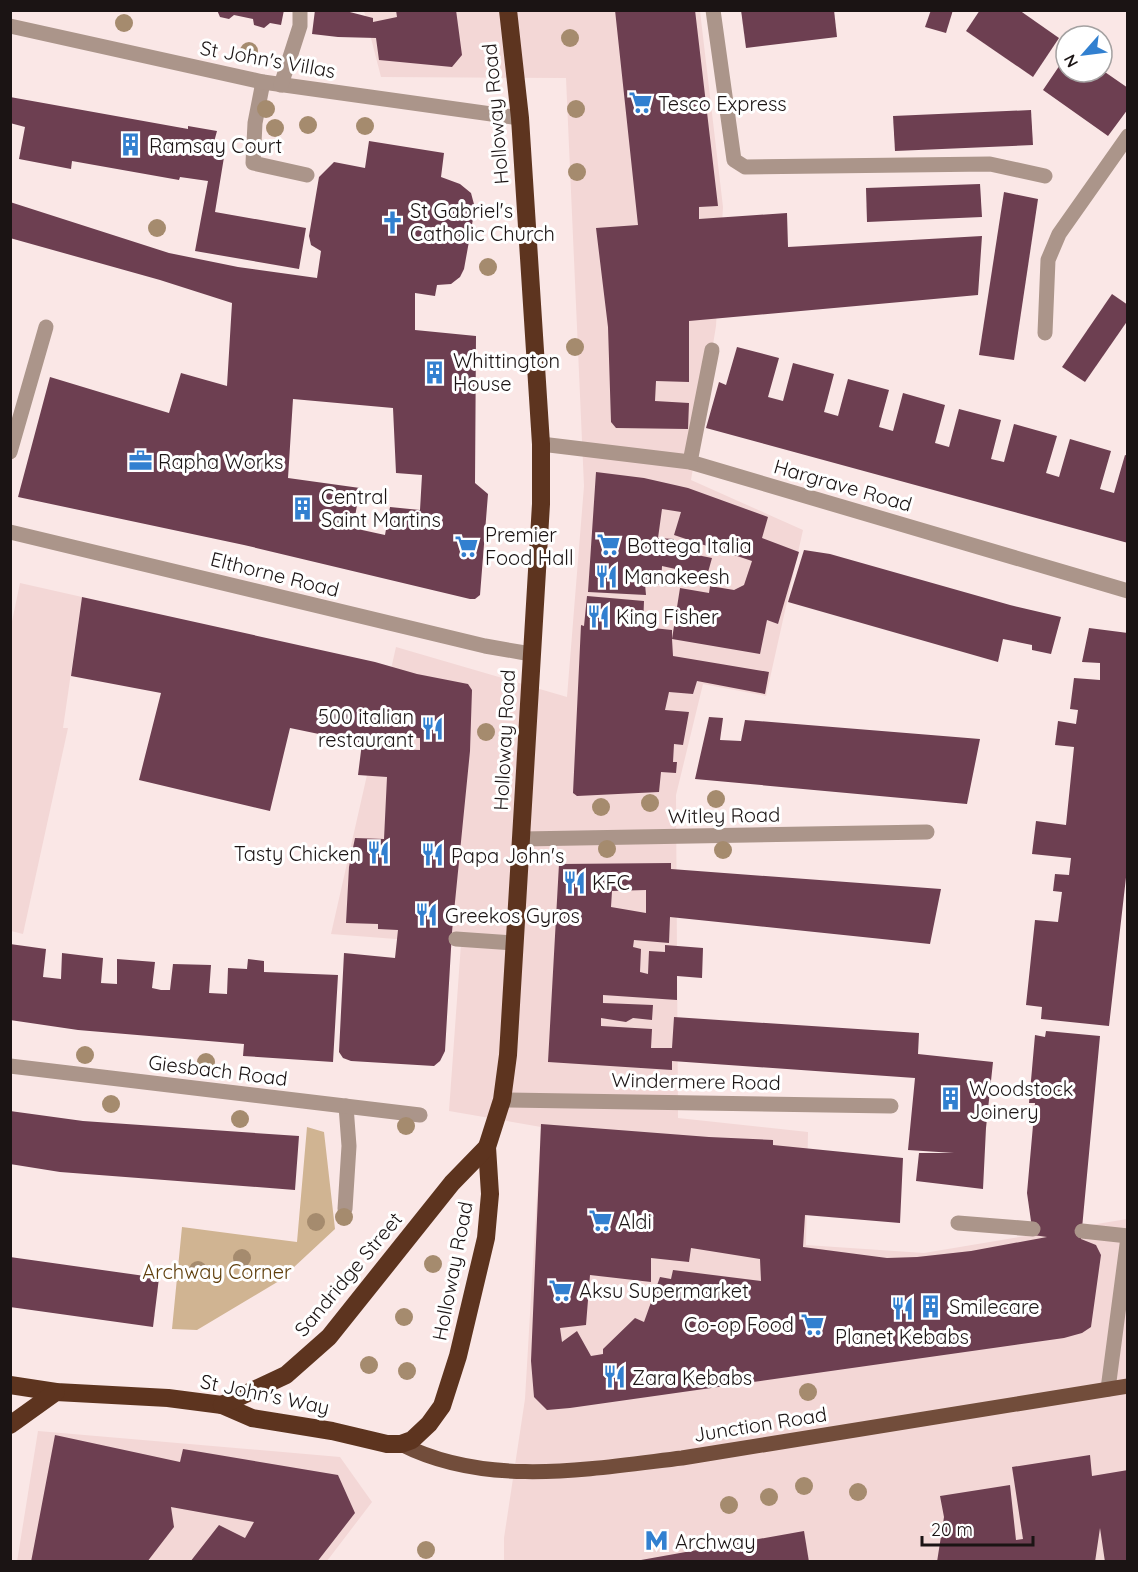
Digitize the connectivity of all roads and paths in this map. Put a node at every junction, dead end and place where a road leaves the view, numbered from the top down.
1 (300, 10) edge
2 (508, 10) edge
3 (713, 10) edge
4 (10, 26) edge
5 (263, 82) junction
6 (281, 85) junction
7 (520, 118) junction
8 (1128, 136) edge
9 (307, 175) dead end
10 (1045, 176) dead end
11 (46, 327) dead end
12 (1045, 333) dead end
13 (712, 350) dead end
14 (542, 444) junction
15 (10, 452) edge
16 (690, 462) junction
17 (10, 532) edge
18 (1128, 591) edge
19 (531, 654) junction
20 (927, 832) dead end
21 (522, 839) junction
22 (456, 939) dead end
23 (513, 944) junction
24 (10, 1066) edge
25 (502, 1100) junction
26 (346, 1106) junction
27 (891, 1106) dead end
28 (420, 1115) dead end
29 (487, 1147) junction
30 (345, 1209) dead end
31 (958, 1223) dead end
32 (1033, 1229) dead end
33 (1082, 1231) dead end
34 (1128, 1236) edge
35 (10, 1385) edge
36 (1128, 1386) edge
37 (1108, 1389) junction
38 (56, 1392) junction
39 (222, 1405) junction
40 (10, 1425) edge
41 (401, 1444) junction

1 - 6 street
2 - 7 highway, Holloway Road
3 - 10 street
4 - 5 street, St John's Villas
5 - 6 street, St John's Villas
5 - 9 street
6 - 7 street, St John's Villas
7 - 14 highway, Holloway Road
8 - 12 street
11 - 15 street
13 - 16 street
14 - 16 street, Hargrave Road
14 - 19 highway, Holloway Road
16 - 18 street, Hargrave Road
17 - 19 street, Elthorne Road
19 - 21 highway, Holloway Road
20 - 21 street, Witley Road
21 - 23 highway, Holloway Road
22 - 23 street
23 - 25 highway, Holloway Road
24 - 26 street, Giesbach Road
25 - 27 street, Windermere Road
25 - 29 highway, Holloway Road
26 - 28 street, Giesbach Road
26 - 30 street
29 - 39 highway, Sandridge Street
29 - 41 highway, Holloway Road
31 - 32 street
33 - 34 street
34 - 37 street
35 - 38 highway, St John's Way
36 - 37 main road, Junction Road
37 - 41 main road, Junction Road
38 - 39 highway, St John's Way
38 - 40 highway
39 - 41 highway, St John's Way

